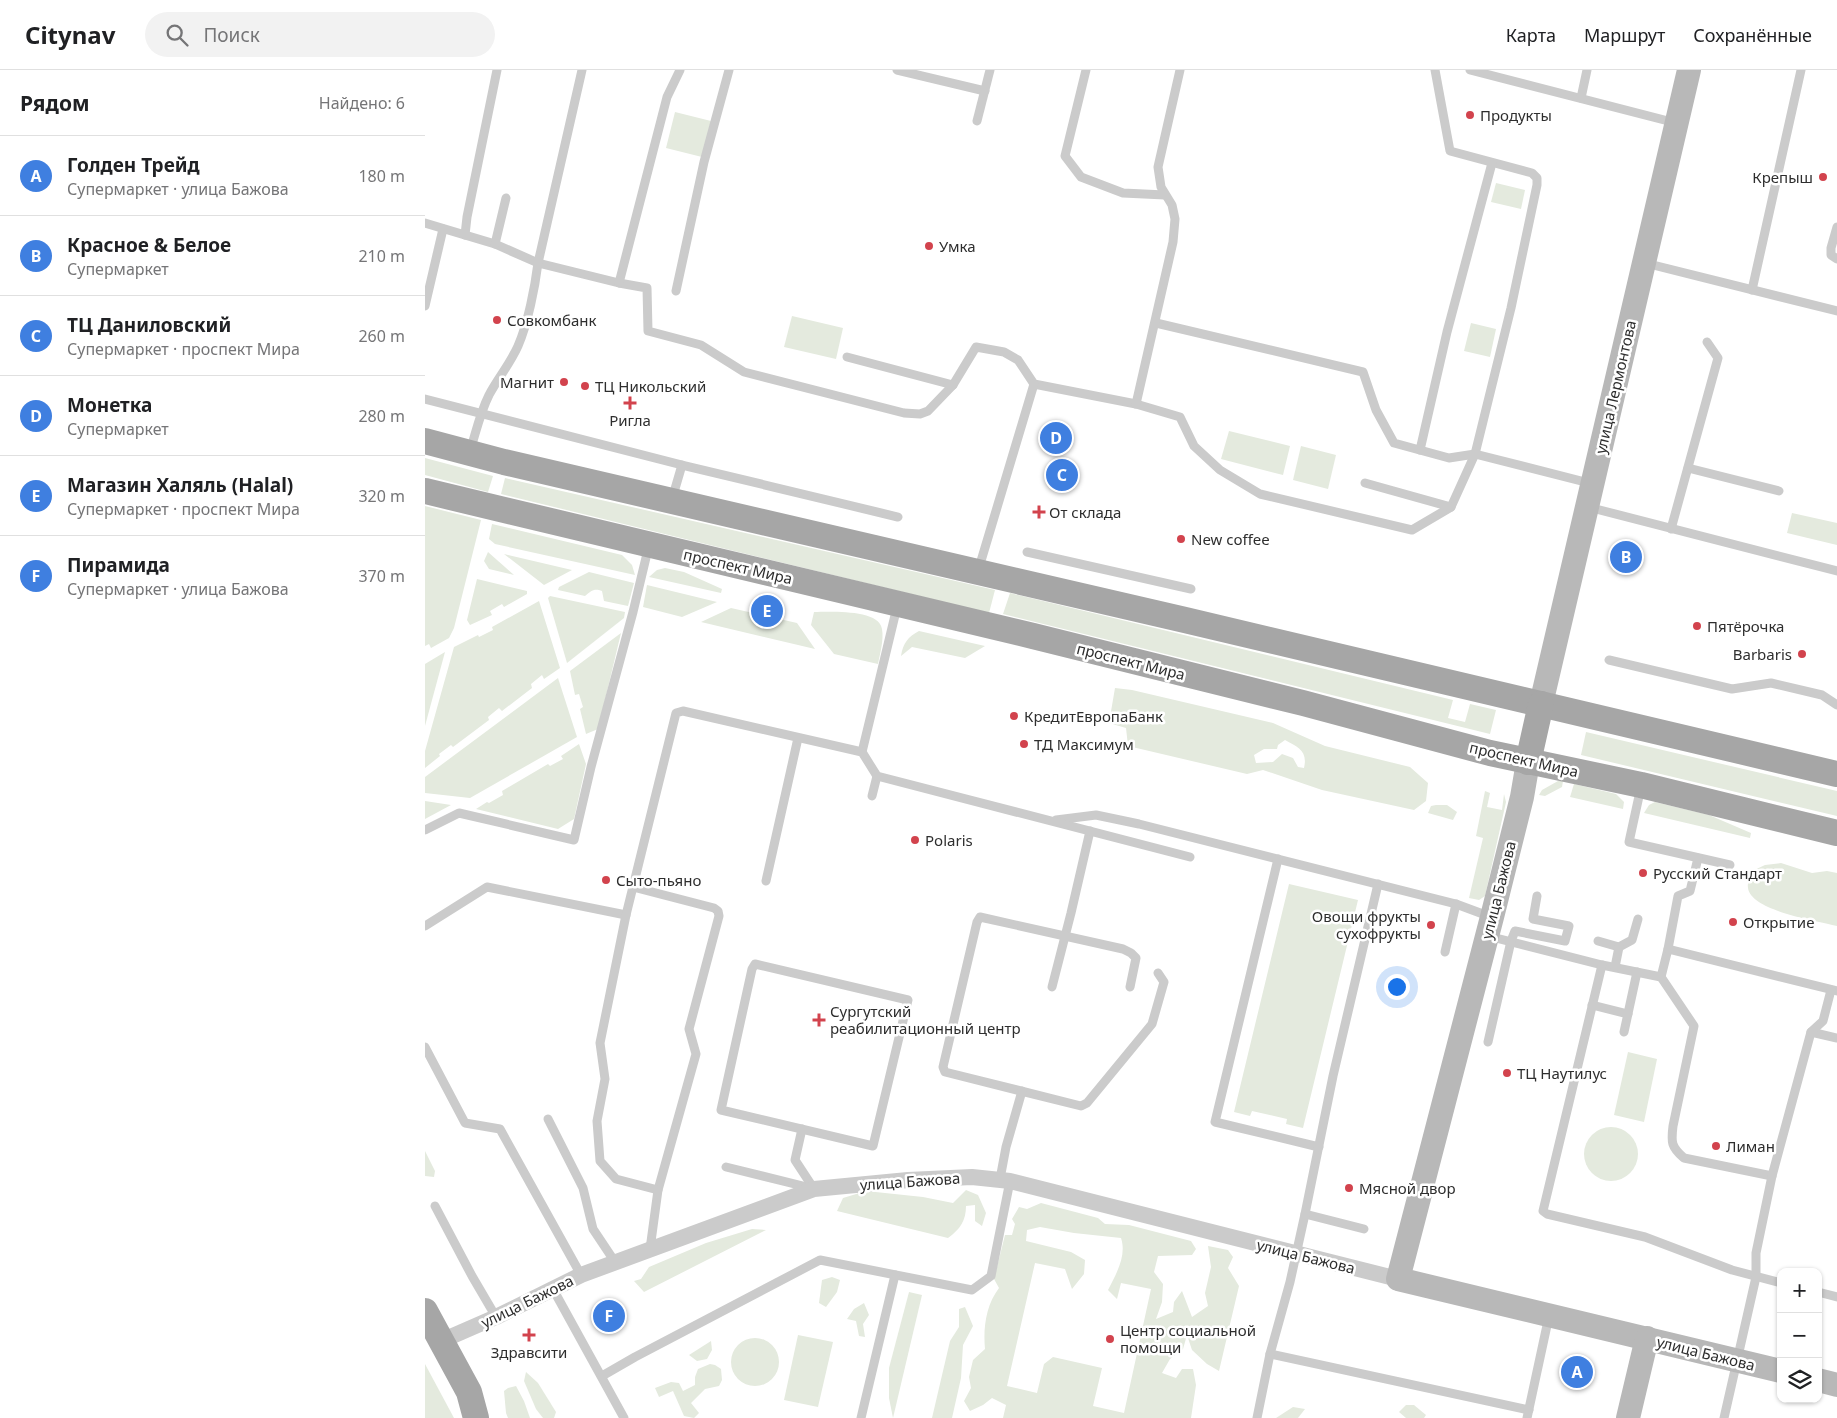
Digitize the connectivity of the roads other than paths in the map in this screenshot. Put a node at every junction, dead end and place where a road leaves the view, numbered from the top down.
1 (497, 70) edge
2 (582, 70) edge
3 (680, 70) edge
4 (729, 70) edge
5 (897, 70) edge
6 (990, 70) edge
7 (1086, 70) edge
8 (1180, 70) edge
9 (1435, 70) edge
10 (1470, 70) edge
11 (1587, 70) edge
12 (1689, 70) edge
13 (1801, 70) edge
14 (1494, 72) edge
15 (985, 91) junction
16 (1581, 98) junction
17 (977, 121) dead end
18 (1676, 123) junction
19 (1492, 163) junction
20 (1165, 195) junction
21 (506, 198) dead end
22 (425, 223) edge
23 (1837, 227) edge
24 (443, 229) junction
25 (465, 235) junction
26 (495, 244) junction
27 (1837, 259) edge
28 (538, 263) junction
29 (1644, 263) junction
30 (619, 283) junction
31 (1752, 290) junction
32 (676, 291) dead end
33 (425, 306) edge
34 (1837, 311) edge
35 (1156, 322) junction
36 (1707, 342) dead end
37 (847, 357) dead end
38 (1034, 384) junction
39 (953, 385) junction
40 (425, 400) edge
41 (1136, 404) junction
42 (481, 414) junction
43 (425, 441) edge
44 (1420, 450) junction
45 (469, 453) junction
46 (1475, 454) junction
47 (682, 465) junction
48 (1688, 468) junction
49 (1365, 483) dead end
50 (1593, 484) junction
51 (425, 490) edge
52 (1779, 491) dead end
53 (672, 501) junction
54 (1451, 507) junction
55 (1587, 507) junction
56 (898, 517) dead end
57 (1671, 528) junction
58 (649, 545) junction
59 (1027, 552) dead end
60 (978, 571) junction
61 (1837, 571) edge
62 (1191, 590) dead end
63 (897, 604) junction
64 (1609, 660) dead end
65 (1541, 704) junction
66 (1837, 705) edge
67 (798, 738) junction
68 (862, 752) junction
69 (1528, 762) junction
70 (1837, 774) edge
71 (877, 776) junction
72 (1641, 786) junction
73 (872, 796) dead end
74 (1050, 821) junction
75 (1139, 824) junction
76 (425, 830) edge
77 (1090, 831) junction
78 (1837, 833) edge
79 (1135, 842) junction
80 (1191, 857) dead end
81 (1698, 858) junction
82 (1278, 859) junction
83 (1730, 865) dead end
84 (766, 881) dead end
85 (1378, 884) junction
86 (633, 887) junction
87 (1537, 896) dead end
88 (1456, 904) junction
89 (626, 915) junction
90 (1638, 919) dead end
91 (425, 926) edge
92 (1489, 926) junction
93 (1066, 935) junction
94 (1511, 941) junction
95 (1598, 941) dead end
96 (1619, 947) junction
97 (1668, 949) junction
98 (1445, 952) dead end
99 (1602, 965) junction
100 (1615, 968) junction
101 (1637, 972) junction
102 (1158, 973) dead end
103 (1661, 977) junction
104 (1052, 987) dead end
105 (1130, 987) dead end
106 (1834, 990) edge
107 (1592, 1005) junction
108 (1628, 1014) junction
109 (1624, 1032) dead end
110 (1811, 1032) junction
111 (1837, 1038) edge
112 (1488, 1042) dead end
113 (425, 1047) edge
114 (1022, 1091) junction
115 (548, 1119) dead end
116 (801, 1129) junction
117 (1319, 1147) junction
118 (726, 1167) dead end
119 (1772, 1176) junction
120 (1005, 1180) junction
121 (814, 1189) junction
122 (657, 1190) junction
123 (435, 1206) dead end
124 (1305, 1214) junction
125 (1364, 1229) dead end
126 (650, 1249) junction
127 (1296, 1253) junction
128 (615, 1262) junction
129 (581, 1275) junction
130 (895, 1275) junction
131 (1756, 1277) junction
132 (1398, 1279) junction
133 (1777, 1282) edge
134 (553, 1289) junction
135 (1822, 1293) edge
136 (1837, 1296) edge
137 (425, 1311) edge
138 (1549, 1315) junction
139 (495, 1317) junction
140 (1647, 1338) junction
141 (441, 1341) junction
142 (1270, 1354) junction
143 (1738, 1361) junction
144 (1777, 1370) edge
145 (602, 1376) junction
146 (1822, 1381) edge
147 (1837, 1385) edge
148 (469, 1392) junction
149 (1528, 1414) edge
150 (476, 1418) edge
151 (490, 1418) edge
152 (624, 1418) edge
153 (861, 1418) edge
154 (1257, 1418) edge
155 (1629, 1418) edge
156 (1724, 1418) edge

1 - 25 lane
2 - 28 lane
3 - 30 lane
4 - 32 lane
5 - 15 lane
6 - 15 lane
7 - 20 lane
8 - 20 lane
9 - 19 lane
10 - 14 lane
11 - 16 lane
12 - 18 street, улица Лермонтова
13 - 31 lane
14 - 16 lane
15 - 17 lane
16 - 18 lane
18 - 29 street, улица Лермонтова
19 - 44 lane
19 - 46 lane
20 - 35 lane
21 - 26 lane
22 - 24 lane
23 - 27 lane
24 - 25 lane
24 - 33 lane
25 - 26 lane
26 - 28 lane
28 - 30 lane
28 - 42 lane
29 - 31 lane
29 - 50 street, улица Лермонтова
30 - 39 lane
31 - 34 lane
35 - 41 lane
35 - 44 lane
36 - 48 lane
37 - 39 lane
38 - 39 lane
38 - 41 lane
38 - 60 lane
40 - 42 lane
41 - 54 lane
42 - 45 lane
42 - 47 lane
43 - 45 main road
44 - 46 lane
45 - 53 main road
46 - 50 lane
46 - 54 lane
47 - 53 lane
47 - 56 lane
48 - 52 lane
48 - 57 lane
49 - 54 lane
50 - 55 street, улица Лермонтова
51 - 58 main road, проспект Мира
53 - 60 main road
55 - 57 lane
55 - 65 street, улица Лермонтова
57 - 61 lane
58 - 63 main road, проспект Мира
58 - 76 lane
59 - 62 lane
60 - 65 main road
63 - 68 lane
63 - 69 main road, проспект Мира
64 - 66 lane
65 - 69 main road, улица Бажова
65 - 70 main road
67 - 68 lane
67 - 84 lane
67 - 86 lane
68 - 71 lane
69 - 72 main road, проспект Мира
69 - 92 street, улица Бажова
71 - 73 lane
71 - 74 lane
72 - 78 main road, проспект Мира
72 - 81 lane
74 - 75 lane
74 - 77 lane
75 - 79 lane
75 - 82 lane
77 - 79 lane
77 - 93 lane
79 - 80 lane
81 - 83 lane
81 - 97 lane
82 - 85 lane
82 - 117 lane
85 - 88 lane
85 - 117 lane
86 - 89 lane
86 - 122 lane
87 - 94 lane
88 - 92 lane
88 - 98 lane
89 - 91 lane
89 - 122 lane
90 - 96 lane
92 - 94 lane
92 - 132 street, улица Бажова
93 - 104 lane
93 - 105 lane
93 - 114 lane
94 - 99 lane
94 - 112 lane
95 - 96 lane
96 - 100 lane
97 - 103 lane
97 - 106 lane
99 - 100 lane
99 - 107 lane
100 - 101 lane
101 - 103 lane
101 - 108 lane
102 - 114 lane
103 - 119 lane
106 - 110 lane
107 - 108 lane
107 - 131 lane
108 - 109 lane
110 - 111 lane
110 - 119 lane
113 - 129 lane
114 - 120 lane
115 - 128 lane
116 - 116 lane
116 - 121 lane
117 - 124 lane
118 - 121 lane
119 - 131 lane
120 - 121 street, улица Бажова
120 - 127 street, улица Бажова
120 - 130 lane
121 - 126 street, улица Бажова
122 - 126 lane
123 - 139 lane
124 - 125 lane
124 - 127 lane
126 - 128 street, улица Бажова
127 - 132 street, улица Бажова
127 - 142 lane
128 - 129 street, улица Бажова
129 - 134 street, улица Бажова
130 - 145 lane
130 - 153 lane
131 - 133 lane
131 - 143 lane
132 - 138 street, улица Бажова
134 - 139 street, улица Бажова
134 - 145 lane
135 - 136 lane
137 - 141 main road
138 - 140 street, улица Бажова
138 - 149 lane
139 - 141 street, улица Бажова
140 - 143 street, улица Бажова
140 - 155 street
141 - 148 main road
142 - 149 lane
142 - 154 lane
143 - 144 street, улица Бажова
143 - 156 lane
145 - 152 lane
146 - 147 street
148 - 150 main road
148 - 151 main road

